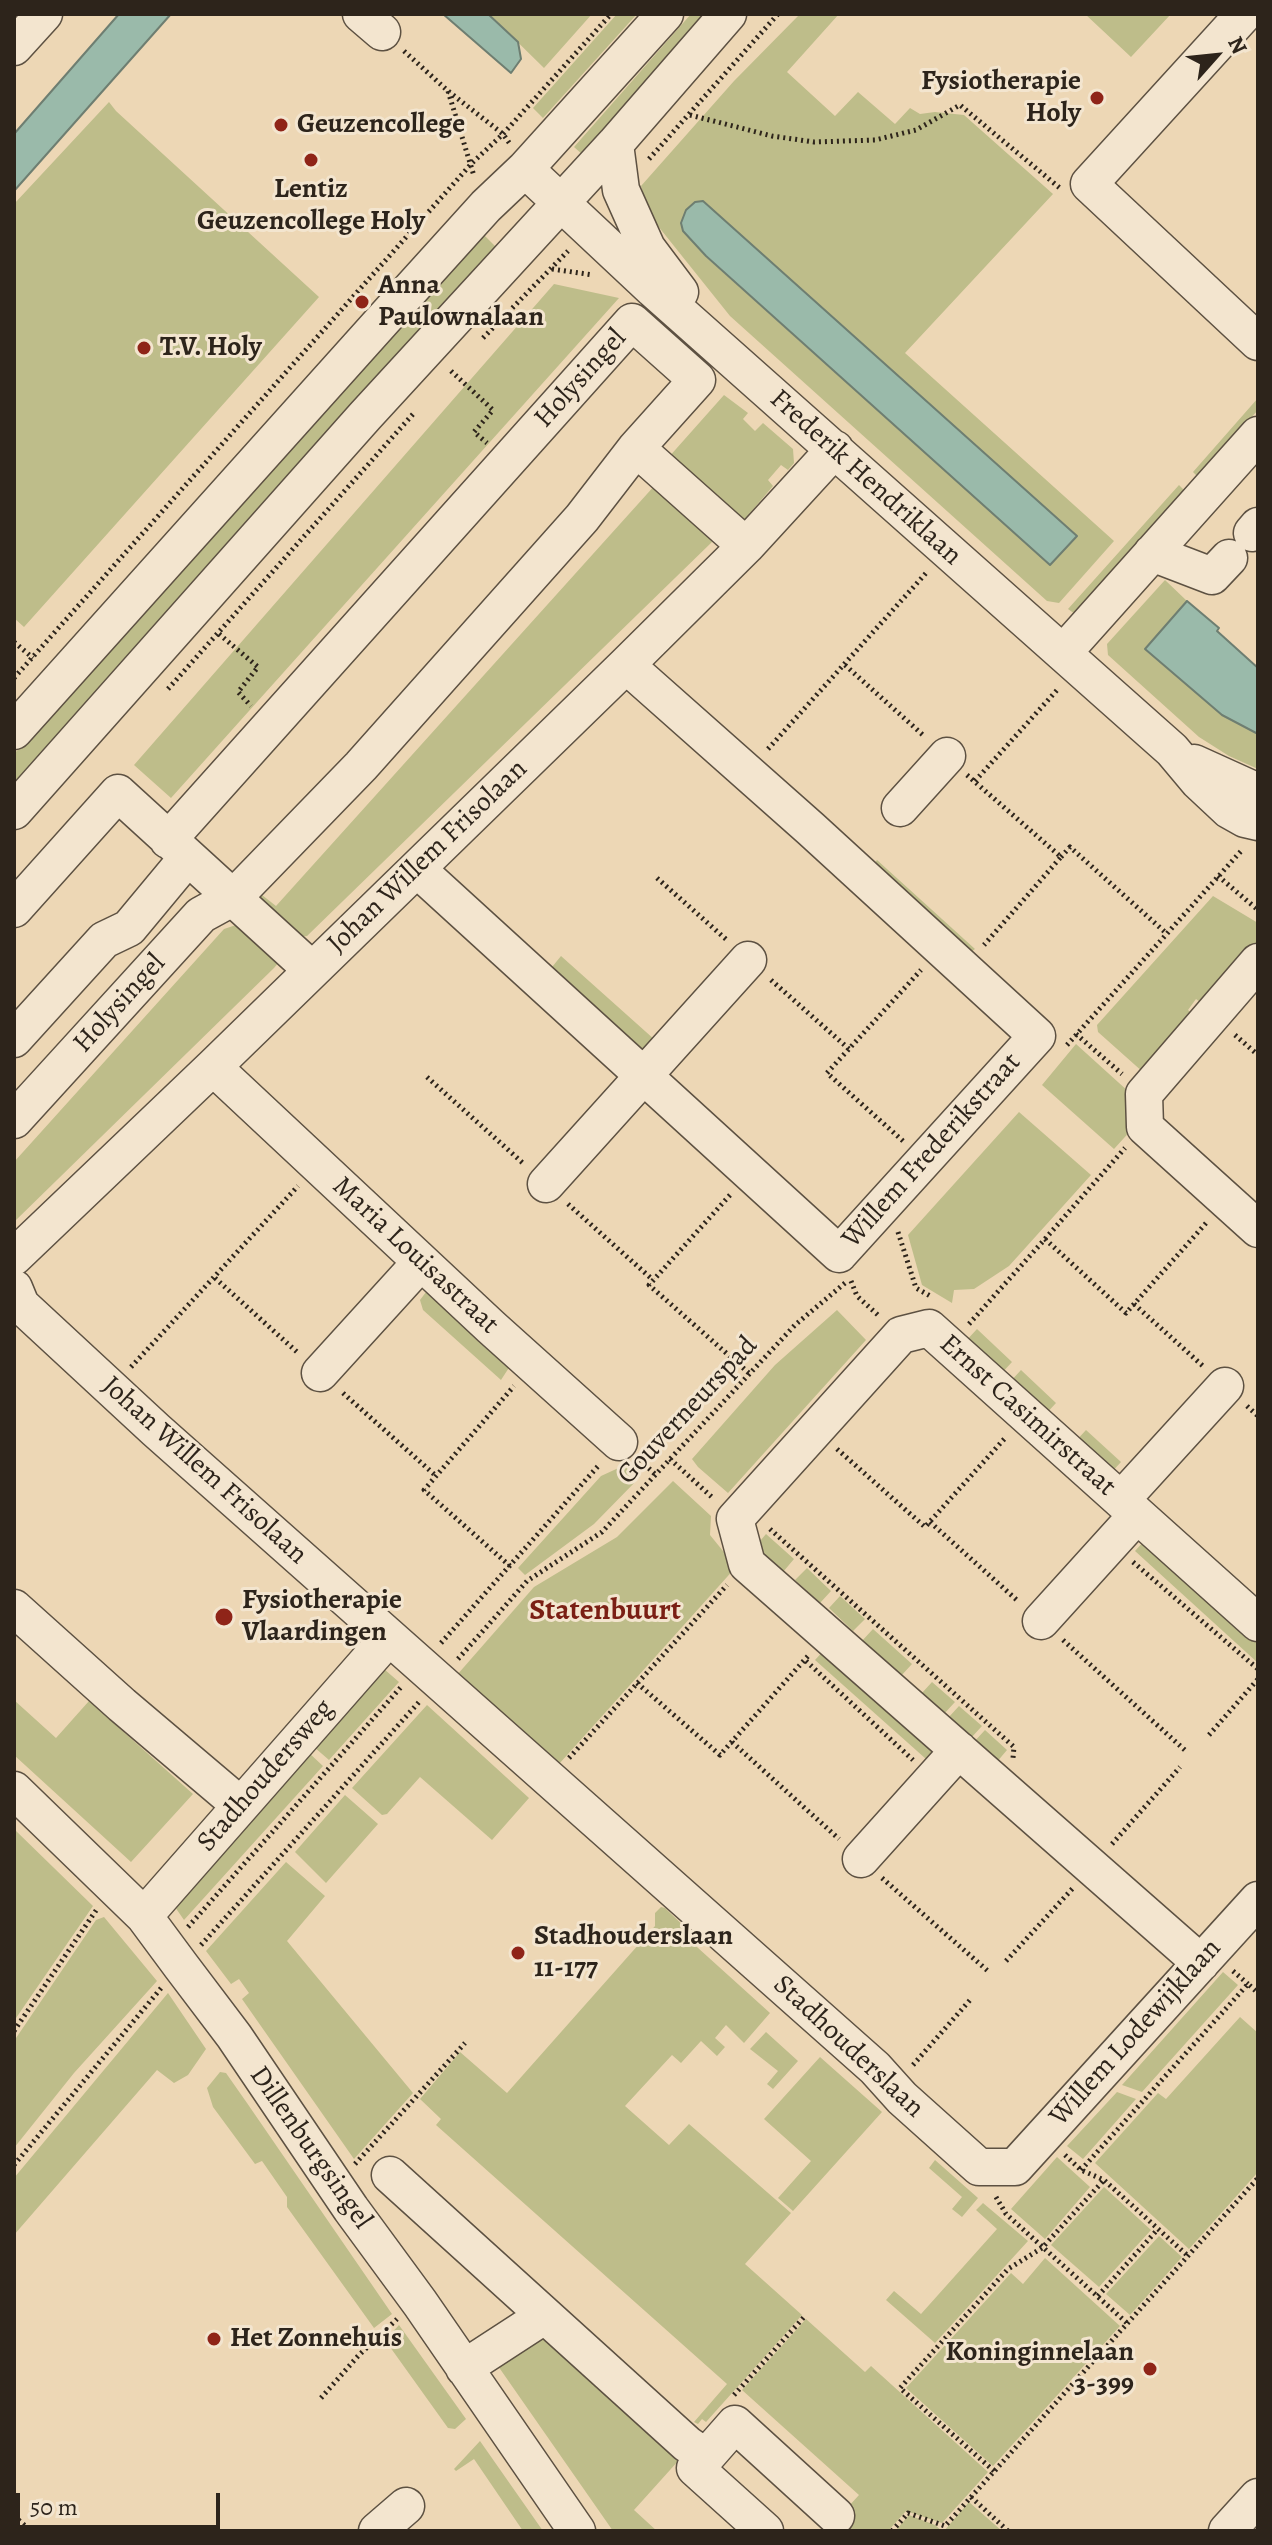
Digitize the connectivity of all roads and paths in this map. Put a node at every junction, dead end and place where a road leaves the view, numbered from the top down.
1 (44, 14) edge
2 (611, 14) edge
3 (665, 14) edge
4 (728, 14) edge
5 (778, 14) edge
6 (1244, 14) edge
7 (372, 23) edge
8 (14, 47) edge
9 (448, 91) junction
10 (690, 115) junction
11 (503, 134) junction
12 (615, 144) junction
13 (472, 163) junction
14 (525, 169) junction
15 (1089, 184) junction
16 (621, 190) junction
17 (561, 202) junction
18 (588, 227) junction
19 (480, 341) dead end
20 (1258, 342) edge
21 (721, 349) junction
22 (461, 361) dead end
23 (451, 371) junction
24 (442, 382) dead end
25 (422, 405) dead end
26 (1258, 435) edge
27 (636, 448) junction
28 (835, 449) junction
29 (507, 462) junction
30 (1246, 539) edge
31 (746, 546) junction
32 (947, 551) junction
33 (1152, 553) junction
34 (219, 634) junction
35 (14, 642) edge
36 (33, 658) junction
37 (1070, 660) junction
38 (626, 665) junction
39 (845, 665) junction
40 (14, 678) edge
41 (167, 691) dead end
42 (270, 726) junction
43 (14, 731) edge
44 (1172, 750) junction
45 (947, 756) junction
46 (747, 772) junction
47 (975, 781) junction
48 (1258, 792) edge
49 (900, 808) dead end
50 (14, 811) edge
51 (1252, 834) edge
52 (178, 849) junction
53 (1061, 857) junction
54 (417, 869) junction
55 (1218, 876) junction
56 (234, 897) junction
57 (14, 909) edge
58 (1258, 910) edge
59 (1166, 933) junction
60 (952, 958) junction
61 (748, 960) dead end
62 (1258, 962) edge
63 (311, 969) junction
64 (1077, 1033) junction
65 (14, 1039) edge
66 (1052, 1041) junction
67 (213, 1067) junction
68 (644, 1078) junction
69 (1144, 1110) junction
70 (14, 1120) edge
71 (925, 1160) junction
72 (318, 1165) junction
73 (749, 1173) junction
74 (546, 1184) dead end
75 (1226, 1200) junction
76 (1258, 1229) edge
77 (898, 1232) dead end
78 (893, 1238) dead end
79 (1045, 1239) junction
80 (14, 1257) edge
81 (421, 1262) junction
82 (859, 1271) dead end
83 (850, 1279) junction
84 (14, 1288) edge
85 (1134, 1304) junction
86 (901, 1335) junction
87 (949, 1346) junction
88 (533, 1365) junction
89 (320, 1373) dead end
90 (750, 1374) junction
91 (1225, 1386) junction
92 (111, 1388) junction
93 (1258, 1416) edge
94 (816, 1430) junction
95 (1009, 1434) dead end
96 (619, 1442) joint
97 (670, 1459) junction
98 (1129, 1507) junction
99 (740, 1513) junction
100 (1112, 1543) junction
101 (747, 1564) junction
102 (510, 1566) junction
103 (14, 1608) edge
104 (1041, 1621) dead end
105 (1258, 1623) edge
106 (389, 1637) junction
107 (816, 1647) junction
108 (1258, 1669) edge
109 (431, 1671) junction
110 (1258, 1679) edge
111 (637, 1683) junction
112 (1209, 1735) dead end
113 (959, 1750) junction
114 (933, 1779) junction
115 (550, 1780) junction
116 (14, 1790) edge
117 (1007, 1793) junction
118 (240, 1805) junction
119 (861, 1859) dead end
120 (112, 1886) junction
121 (1258, 1900) edge
122 (144, 1916) junction
123 (175, 1958) junction
124 (1201, 1963) junction
125 (1258, 1993) edge
126 (970, 2000) dead end
127 (14, 2031) edge
128 (465, 2043) dead end
129 (892, 2088) junction
130 (1043, 2135) junction
131 (14, 2165) edge
132 (979, 2167) junction
133 (1081, 2170) junction
134 (390, 2175) dead end
135 (1258, 2178) edge
136 (1104, 2180) junction
137 (335, 2185) junction
138 (1158, 2229) junction
139 (1042, 2248) junction
140 (1188, 2256) junction
141 (1097, 2297) junction
142 (420, 2303) junction
143 (544, 2316) junction
144 (804, 2317) dead end
145 (1127, 2323) junction
146 (464, 2368) junction
147 (321, 2398) dead end
148 (735, 2424) junction
149 (706, 2457) junction
150 (994, 2471) junction
151 (971, 2497) junction
152 (1258, 2497) edge
153 (406, 2506) dead end
154 (14, 2516) edge
155 (836, 2516) dead end
156 (31, 2531) edge
157 (377, 2531) edge
158 (577, 2531) edge
159 (765, 2531) edge
160 (892, 2531) edge
161 (1008, 2531) edge
162 (1227, 2531) edge

1 - 8 street
2 - 11 path
3 - 14 street
4 - 12 street
5 - 10 path
6 - 15 street
7 - 9 path
9 - 11 path
9 - 13 path
10 - 15 path
10 - 16 path
11 - 13 path
12 - 16 street
12 - 17 street
13 - 36 path
14 - 17 street
14 - 43 street
15 - 20 street
16 - 21 street
17 - 18 street, Frederik Hendriklaan
17 - 50 street
18 - 19 path
18 - 21 street, Frederik Hendriklaan
21 - 28 street, Frederik Hendriklaan
22 - 23 path
23 - 24 path
23 - 29 path
25 - 34 path
26 - 33 street
27 - 29 street, Holysingel
27 - 31 street
27 - 56 street, Holysingel
28 - 31 street, Johan Willem Frisolaan
28 - 32 street, Frederik Hendriklaan
29 - 42 street, Holysingel
30 - 33 street
31 - 38 street, Johan Willem Frisolaan
32 - 37 street, Frederik Hendriklaan
32 - 39 path
33 - 37 street
34 - 41 path
34 - 42 path
35 - 36 path
36 - 40 path
37 - 44 street, Frederik Hendriklaan
37 - 47 path
38 - 46 street, Willem Frederikstraat
38 - 54 street, Johan Willem Frisolaan
39 - 45 path
39 - 46 path
42 - 52 street, Holysingel
44 - 48 street, Frederik Hendriklaan
44 - 51 street, Frederik Hendriklaan
45 - 47 path
45 - 49 street
46 - 60 street, Willem Frederikstraat
47 - 53 path
51 - 55 path
52 - 56 street
52 - 57 street
52 - 65 street, Holysingel
53 - 59 path
53 - 60 path
54 - 63 street, Johan Willem Frisolaan
54 - 68 street, Willem Frederikstraat
55 - 58 path
55 - 59 path
56 - 63 street
56 - 70 street, Holysingel
59 - 64 path
60 - 66 street, Willem Frederikstraat
60 - 71 path
61 - 68 street
62 - 69 street
63 - 67 street, Johan Willem Frisolaan
64 - 66 path
64 - 66 path
64 - 69 path
66 - 71 street, Willem Frederikstraat
67 - 72 street, Maria Louisastraat
67 - 80 street, Johan Willem Frisolaan
68 - 73 street, Willem Frederikstraat
68 - 74 street
69 - 75 street
69 - 79 path
71 - 73 street, Willem Frederikstraat
72 - 81 street, Maria Louisastraat
72 - 92 path
73 - 90 path
75 - 76 street
75 - 85 path
77 - 78 path
79 - 85 path
79 - 87 path
81 - 88 street, Maria Louisastraat
81 - 89 street
82 - 83 path, Gouverneurspad
83 - 86 path
83 - 90 path, Gouverneurspad
84 - 92 street, Johan Willem Frisolaan
85 - 91 path
86 - 87 street, Ernst Casimirstraat
86 - 94 street, Ernst Casimirstraat
87 - 98 street, Ernst Casimirstraat
88 - 96 street, Maria Louisastraat
88 - 102 path
90 - 97 path, Gouverneurspad
91 - 93 path
91 - 98 street
92 - 106 street, Johan Willem Frisolaan
94 - 95 path
94 - 99 street, Ernst Casimirstraat
96 - 102 path
97 - 99 path
97 - 109 path, Gouverneurspad
98 - 100 street
98 - 105 street, Ernst Casimirstraat
99 - 101 street
99 - 117 path
100 - 104 street
100 - 108 path
101 - 107 street
101 - 111 path
102 - 109 path
103 - 118 street
106 - 109 street, Johan Willem Frisolaan
106 - 118 street, Stadhoudersweg
107 - 111 path
107 - 113 street
107 - 114 path
109 - 115 street, Stadhouderslaan
109 - 123 path
109 - 123 path, Gouverneurspad
110 - 112 path
111 - 115 path
113 - 114 street
113 - 117 street
114 - 119 street
115 - 129 street, Stadhouderslaan
116 - 120 street, Dillenburgsingel
117 - 124 street
118 - 122 street, Stadhoudersweg
120 - 122 street, Dillenburgsingel
120 - 127 path
121 - 124 street, Willem Lodewijklaan
122 - 123 street, Dillenburgsingel
123 - 131 path
123 - 137 street, Dillenburgsingel
124 - 130 street, Willem Lodewijklaan
125 - 133 path
126 - 129 path
128 - 137 path
129 - 132 street, Stadhouderslaan
130 - 132 street, Willem Lodewijklaan
130 - 133 path
132 - 139 path
133 - 136 path
134 - 143 street
135 - 140 path
136 - 138 path
136 - 139 path
137 - 142 street, Dillenburgsingel
138 - 140 path
138 - 141 path
139 - 141 path
139 - 150 path
140 - 145 path
141 - 145 path
142 - 146 street, Dillenburgsingel
142 - 147 path
143 - 146 street
143 - 149 street
144 - 148 path
145 - 150 path
146 - 158 street, Dillenburgsingel
148 - 149 street
148 - 155 street
149 - 159 street
150 - 151 path
151 - 160 path
151 - 161 path
152 - 162 street
153 - 157 street
154 - 156 path

